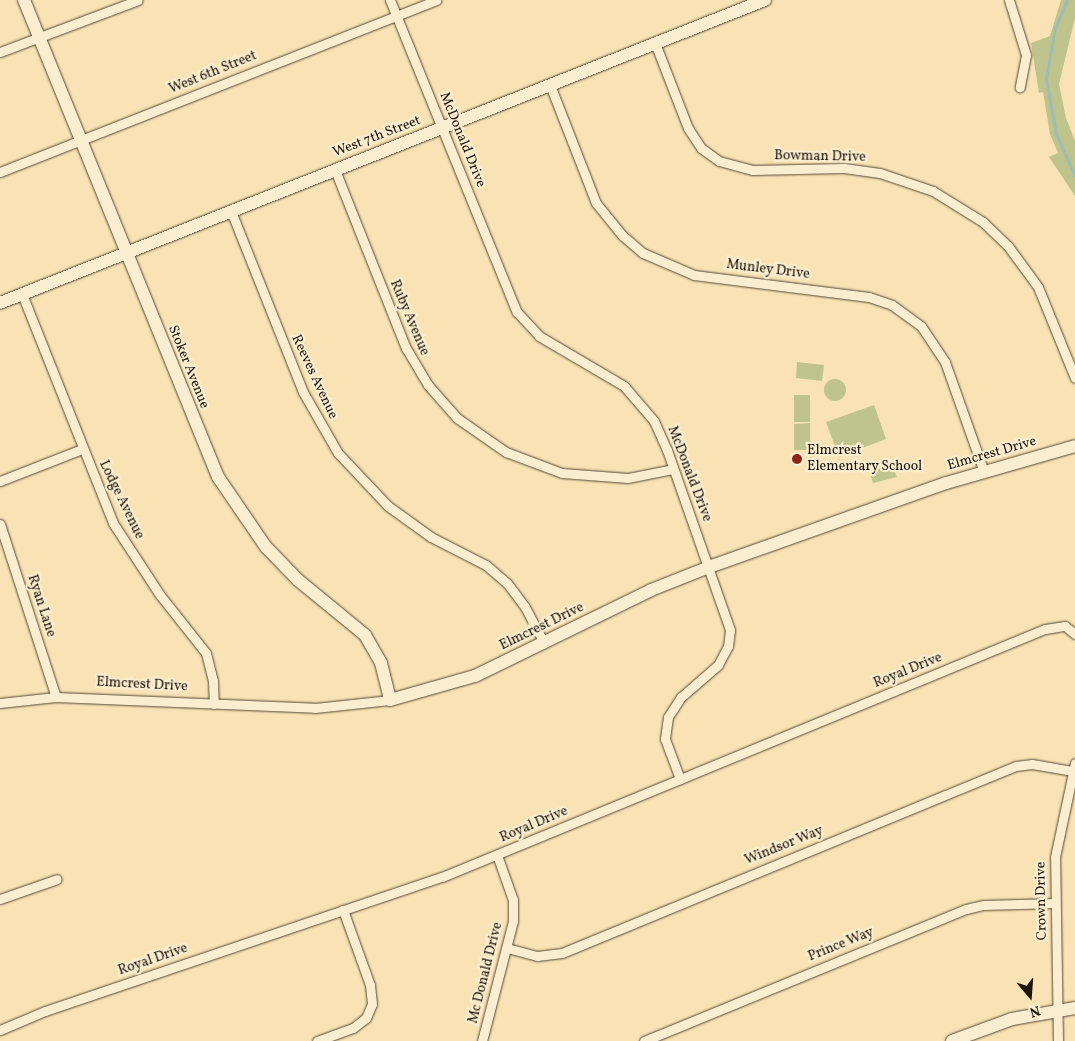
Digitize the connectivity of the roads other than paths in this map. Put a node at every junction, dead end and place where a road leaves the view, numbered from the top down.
1 (24, 0) edge
2 (138, 0) edge
3 (390, 0) edge
4 (436, 0) edge
5 (765, 0) edge
6 (1009, 0) edge
7 (397, 16) junction
8 (39, 38) junction
9 (655, 44) junction
10 (0, 52) edge
11 (550, 85) junction
12 (1020, 87) dead end
13 (442, 128) junction
14 (80, 141) junction
15 (335, 170) junction
16 (0, 172) edge
17 (231, 211) junction
18 (126, 253) junction
19 (22, 294) junction
20 (0, 303) edge
21 (1075, 378) edge
22 (1075, 446) edge
23 (82, 449) junction
24 (673, 469) junction
25 (984, 472) junction
26 (0, 482) edge
27 (0, 524) edge
28 (709, 567) junction
29 (1072, 631) edge
30 (544, 642) junction
31 (56, 697) junction
32 (390, 700) junction
33 (0, 703) edge
34 (214, 704) junction
35 (1074, 767) edge
36 (680, 779) junction
37 (497, 855) junction
38 (57, 879) dead end
39 (0, 898) edge
40 (1055, 903) junction
41 (344, 910) junction
42 (507, 948) junction
43 (1075, 1008) edge
44 (1058, 1011) junction
45 (0, 1030) edge
46 (317, 1041) edge
47 (482, 1041) edge
48 (644, 1041) edge
49 (952, 1041) edge
50 (1058, 1041) edge

1 - 8 street, Stoker Avenue
2 - 8 street
3 - 7 street, McDonald Drive
4 - 7 street, West 6th Street
5 - 9 street, West 7th Street
6 - 12 street
7 - 13 street, McDonald Drive
7 - 14 street, West 6th Street
8 - 10 street
8 - 14 street, Stoker Avenue
9 - 11 street, West 7th Street
9 - 21 street, Bowman Drive
11 - 13 street, West 7th Street
11 - 25 street, Munley Drive
13 - 15 street, West 7th Street
13 - 24 street, McDonald Drive
14 - 16 street, West 6th Street
14 - 18 street, Stoker Avenue
15 - 17 street, West 7th Street
15 - 24 street, Ruby Avenue
17 - 18 street, West 7th Street
17 - 30 street, Reeves Avenue
18 - 19 street, West 7th Street
18 - 32 street, Stoker Avenue
19 - 20 street, West 7th Street
19 - 23 street, Lodge Avenue
22 - 25 street, Elmcrest Drive
23 - 26 street
23 - 34 street, Lodge Avenue
24 - 28 street, McDonald Drive
25 - 28 street, Elmcrest Drive
27 - 31 street, Ryan Lane
28 - 30 street, Elmcrest Drive
28 - 36 street, McDonald Drive
29 - 36 street, Royal Drive
30 - 32 street, Elmcrest Drive
31 - 33 street, Elmcrest Drive
31 - 34 street, Elmcrest Drive
32 - 34 street, Elmcrest Drive
35 - 40 street, Crown Drive
35 - 42 street, Windsor Way
36 - 37 street, Royal Drive
37 - 41 street, Royal Drive
37 - 42 street, Mc Donald Drive
38 - 39 street
40 - 44 street, Crown Drive
40 - 48 street, Prince Way
41 - 45 street, Royal Drive
41 - 46 street
42 - 47 street, Mc Donald Drive
43 - 44 street
44 - 49 street
44 - 50 street, Crown Drive

